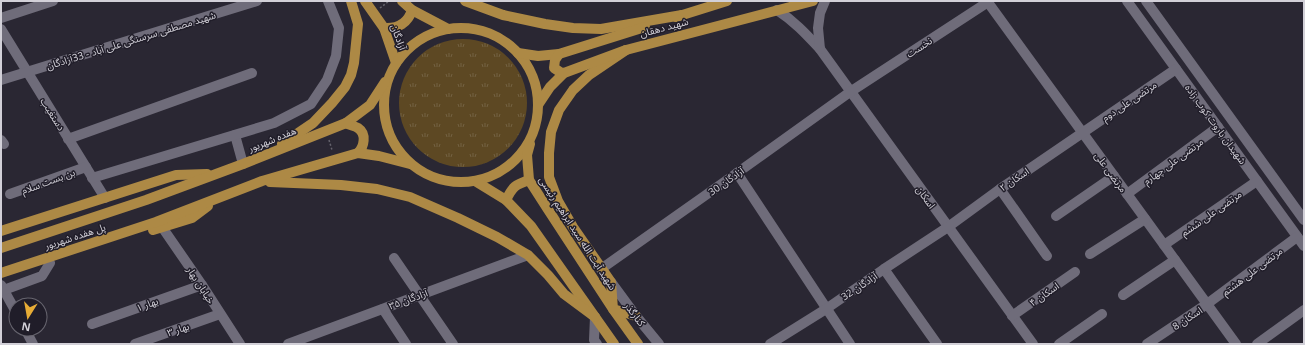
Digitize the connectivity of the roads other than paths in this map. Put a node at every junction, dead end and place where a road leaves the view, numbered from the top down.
1 (54, 1) edge
2 (257, 1) edge
3 (328, 1) edge
4 (351, 1) edge
5 (365, 1) edge
6 (402, 1) edge
7 (465, 1) edge
8 (728, 1) edge
9 (813, 1) edge
10 (825, 1) edge
11 (1127, 1) edge
12 (1146, 1) edge
13 (987, 2) edge
14 (412, 10) junction
15 (777, 10) junction
16 (682, 15) junction
17 (1, 18) edge
18 (384, 28) junction
19 (1, 29) edge
20 (448, 29) junction
21 (820, 49) junction
22 (626, 50) junction
23 (518, 53) junction
24 (560, 54) junction
25 (396, 63) junction
26 (1176, 69) junction
27 (27, 72) junction
28 (252, 73) dead end
29 (564, 73) junction
30 (389, 76) junction
31 (1, 80) edge
32 (850, 92) junction
33 (538, 105) junction
34 (346, 123) junction
35 (535, 127) junction
36 (1218, 127) junction
37 (1082, 133) junction
38 (234, 135) junction
39 (68, 139) junction
40 (358, 153) junction
41 (267, 154) junction
42 (243, 164) junction
43 (410, 164) junction
44 (86, 167) junction
45 (737, 173) junction
46 (217, 174) junction
47 (1114, 176) junction
48 (92, 178) junction
49 (530, 180) junction
50 (262, 181) junction
51 (475, 181) junction
52 (1257, 181) junction
53 (1000, 189) junction
54 (10, 194) dead end
55 (1127, 194) junction
56 (105, 198) junction
57 (146, 200) joint
58 (506, 200) junction
59 (1056, 216) dead end
60 (1145, 218) junction
61 (1304, 220) edge
62 (159, 225) junction
63 (948, 227) junction
64 (1, 231) edge
65 (1297, 237) junction
66 (1164, 245) junction
67 (1304, 246) edge
68 (1, 248) edge
69 (1090, 254) dead end
70 (528, 255) junction
71 (1047, 256) dead end
72 (394, 258) dead end
73 (1175, 260) junction
74 (50, 263) junction
75 (601, 269) junction
76 (884, 269) junction
77 (1075, 272) dead end
78 (1, 273) edge
79 (1, 279) edge
80 (611, 282) junction
81 (202, 285) junction
82 (2, 288) edge
83 (420, 295) junction
84 (1123, 295) dead end
85 (8, 298) edge
86 (1207, 304) junction
87 (826, 308) junction
88 (383, 309) junction
89 (613, 309) junction
90 (1304, 310) edge
91 (220, 314) junction
92 (1102, 314) dead end
93 (636, 316) junction
94 (1012, 316) junction
95 (595, 317) junction
96 (92, 324) dead end
97 (1158, 341) edge
98 (135, 344) edge
99 (240, 344) edge
100 (288, 344) edge
101 (406, 344) edge
102 (453, 344) edge
103 (597, 344) edge
104 (614, 344) edge
105 (638, 344) edge
106 (659, 344) edge
107 (770, 344) edge
108 (850, 344) edge
109 (937, 344) edge
110 (1033, 344) edge
111 (1059, 344) edge
112 (1147, 344) edge
113 (1236, 344) edge
114 (1257, 344) edge

1 - 17 street
2 - 27 street, شهید مصطفی سرسنگی علی آباد - 33آزادگان
3 - 38 street
4 - 41 main road
5 - 18 main road, آزادگان
6 - 14 main road
7 - 16 main road
8 - 16 main road, شهید دهقان
9 - 15 main road, شهید دهقان
10 - 21 street
11 - 26 street, شهیدان باروت کوب زاده
12 - 61 street, شهیدان باروت کوب زاده
13 - 32 street, نخست
13 - 37 street, مرتضی علی
14 - 18 main road
14 - 20 main road
15 - 21 street, اسکان
15 - 22 main road, شهید دهقان
16 - 24 main road, شهید دهقان
18 - 25 main road, آزادگان
19 - 27 street, دستغیب
20 - 23 main road
20 - 25 main road
21 - 32 street, اسکان
22 - 29 main road, شهید دهقان
22 - 75 main road
23 - 24 main road, شهید دهقان
23 - 33 main road
24 - 29 main road
25 - 30 main road
26 - 36 street, شهیدان باروت کوب زاده
26 - 37 street, مرتضی علی دوم
27 - 31 street, شهید مصطفی سرسنگی علی آباد - 33آزادگان
27 - 39 street, دستغیب
28 - 39 street
29 - 33 main road, شهید دهقان
30 - 34 main road, هفده شهریور
30 - 43 main road
32 - 45 street, آزادگان 30
32 - 63 street, اسکان
33 - 35 main road
34 - 40 main road
34 - 41 main road, هفده شهریور
35 - 49 main road, شهید آیت الله سید ابراهیم رئیسی
35 - 51 main road
36 - 52 street, شهیدان باروت کوب زاده
36 - 55 street, مرتضی علی چهارم
37 - 47 street, مرتضی علی
37 - 53 street, اسکان ۲
38 - 42 street
38 - 48 street
39 - 44 street, دستغیب
40 - 43 main road
40 - 50 main road
41 - 42 main road, هفده شهریور
42 - 46 main road, هفده شهریور
43 - 51 main road
44 - 48 street, دستغیب
44 - 54 street, بن بست سلام
45 - 75 street, آزادگان 30
45 - 87 street
46 - 56 main road
46 - 57 main road, هفده شهریور
47 - 55 street, مرتضی علی
47 - 59 street
48 - 56 street, دستغیب
49 - 58 main road
49 - 89 main road, شهید آیت الله سید ابراهیم رئیسی
50 - 62 main road
50 - 70 main road
51 - 58 main road
52 - 65 street, شهیدان باروت کوب زاده
52 - 66 street, مرتضی علی ششم
53 - 63 street, اسکان ۲
53 - 71 street
55 - 60 street, مرتضی علی
56 - 64 main road
57 - 68 main road, پل هفده شهریور
58 - 95 main road
60 - 66 street, مرتضی علی
60 - 69 street
62 - 74 main road
62 - 78 main road, پل هفده شهریور
62 - 81 street, خیابان بهار
63 - 76 street, آزادگان 32
63 - 94 street, اسکان
65 - 67 street, شهیدان باروت کوب زاده
65 - 86 street, مرتضی علی هشتم
66 - 73 street, مرتضی علی
70 - 83 street, آزادگان ۳۵
70 - 95 main road
72 - 83 street
73 - 84 street
73 - 86 street, مرتضی علی
74 - 79 main road
74 - 82 street
75 - 80 main road
76 - 87 street, آزادگان 32
76 - 109 street
77 - 94 street, اسکان ۴
80 - 89 main road
80 - 93 street, کنارگذر
81 - 91 street, خیابان بهار
81 - 96 street, بهار ۱
82 - 85 street
83 - 88 street, آزادگان ۳۵
83 - 102 street
86 - 97 street, اسکان 8
86 - 113 street, مرتضی علی
87 - 107 street, آزادگان 32
87 - 108 street
88 - 100 street, آزادگان ۳۵
88 - 101 street
89 - 93 main road
89 - 105 main road, شهید آیت الله سید ابراهیم رئیسی
90 - 114 street
91 - 98 street, بهار ۳
91 - 99 street, خیابان بهار
92 - 111 street
93 - 106 street, کنارگذر
94 - 110 street, اسکان
95 - 103 street
95 - 104 main road
97 - 112 street, اسکان 8

